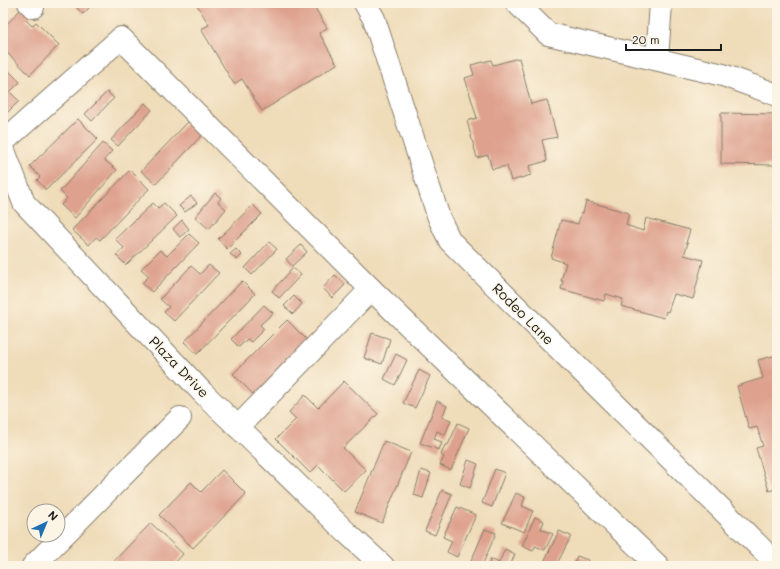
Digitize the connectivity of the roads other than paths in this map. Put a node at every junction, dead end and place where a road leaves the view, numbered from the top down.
1 (365, 3) edge
2 (517, 3) edge
3 (661, 3) edge
4 (657, 59) junction
5 (777, 95) edge
6 (3, 142) edge
7 (3, 148) edge
8 (371, 289) junction
9 (180, 418) dead end
10 (238, 427) junction
11 (777, 564) edge
12 (33, 566) edge
13 (383, 566) edge
14 (658, 566) edge

1 - 11 street, Rodeo Lane
2 - 4 street
3 - 4 street
4 - 5 street
6 - 8 street
7 - 10 street, Plaza Drive
8 - 10 street
8 - 14 street
9 - 12 street
10 - 13 street, Plaza Drive

